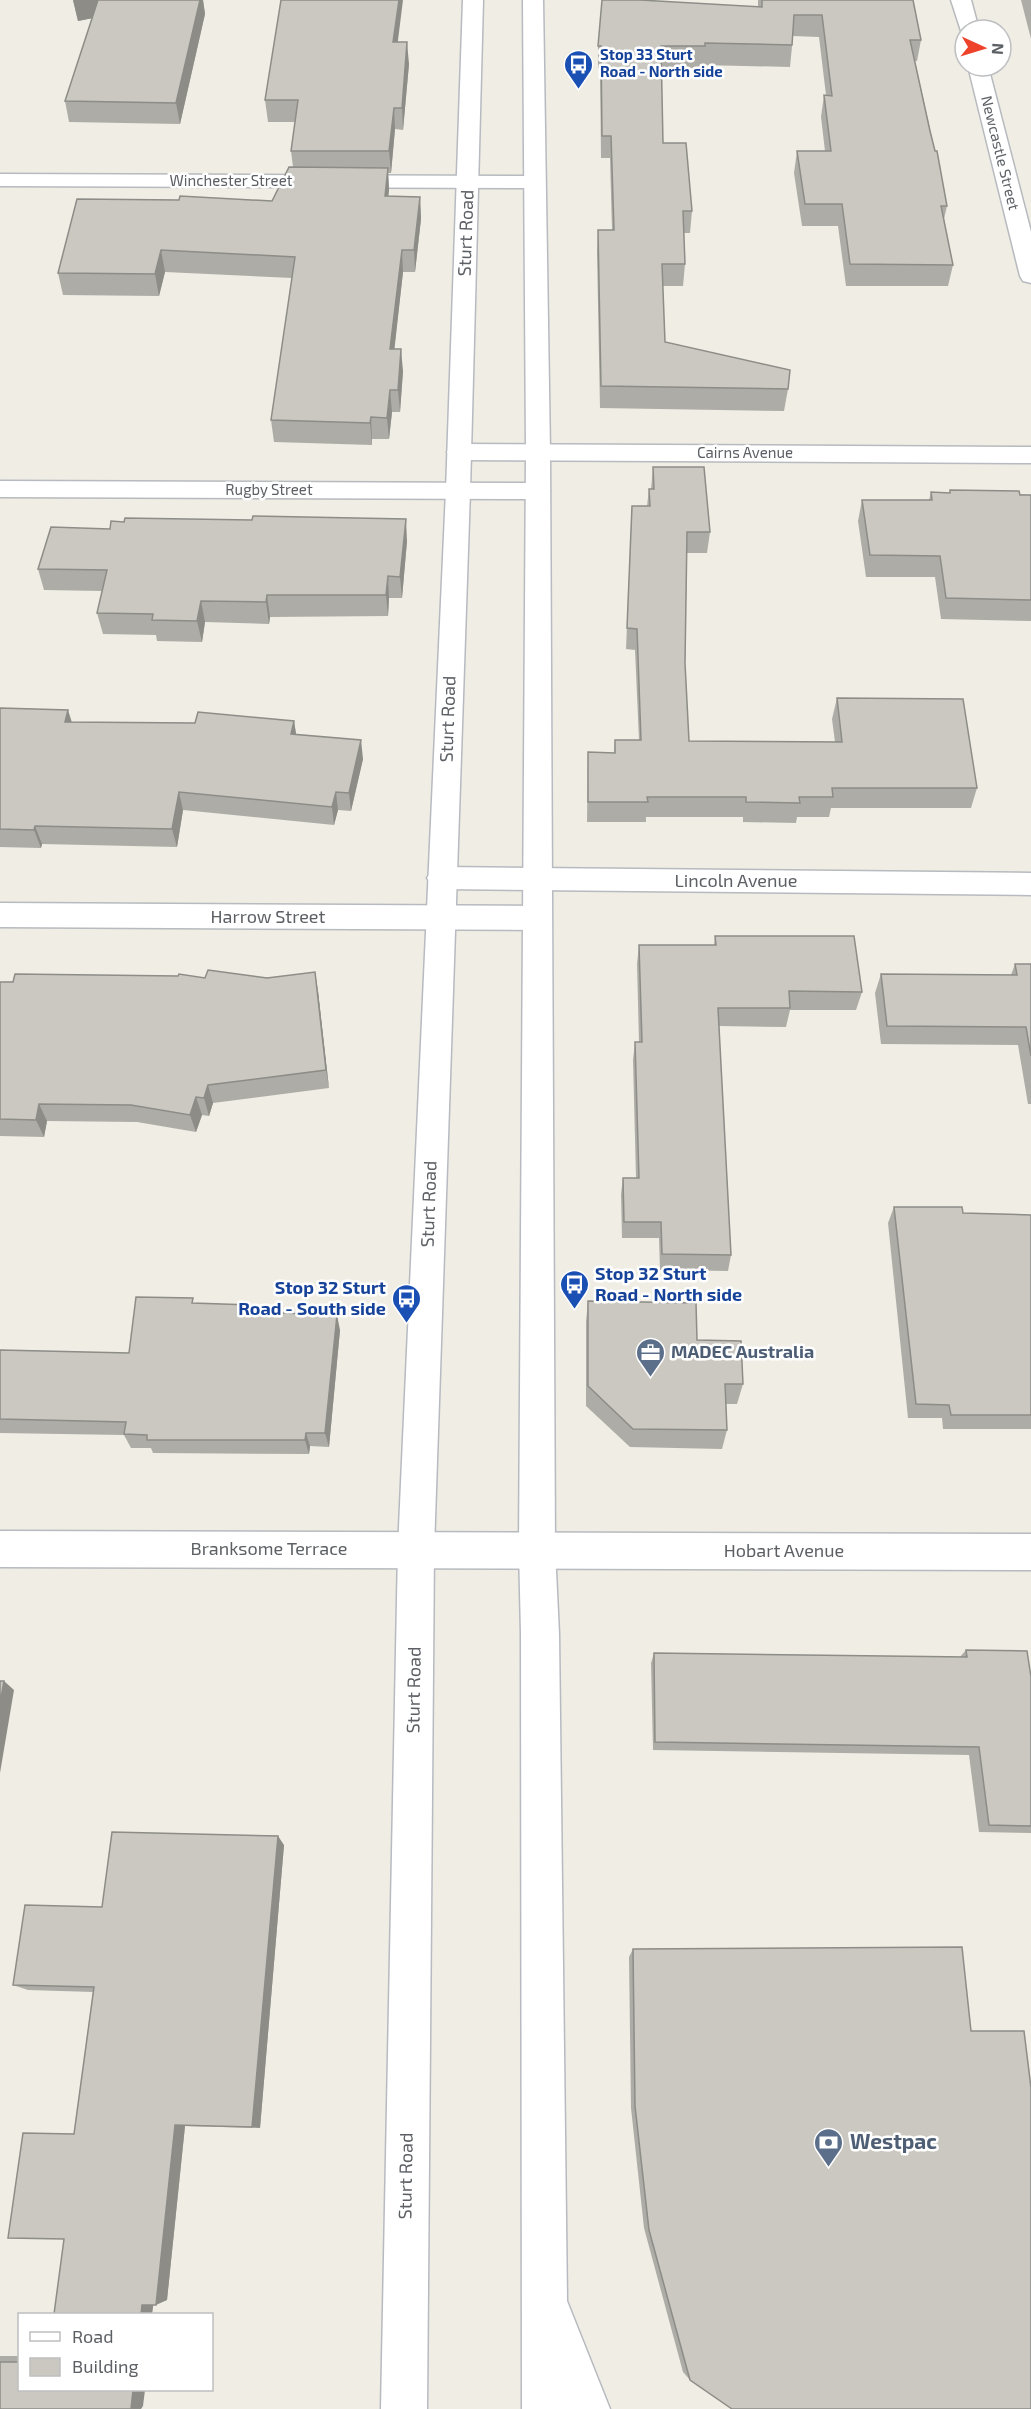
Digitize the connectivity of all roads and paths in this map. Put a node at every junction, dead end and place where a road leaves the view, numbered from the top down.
1 (473, 0) edge
2 (533, 0) edge
3 (961, 0) edge
4 (966, 18) edge
5 (981, 78) edge
6 (0, 180) edge
7 (468, 181) junction
8 (534, 182) junction
9 (1031, 276) edge
10 (459, 452) junction
11 (538, 452) junction
12 (1031, 455) edge
13 (0, 489) edge
14 (458, 491) junction
15 (538, 491) junction
16 (442, 878) junction
17 (536, 879) junction
18 (1031, 884) edge
19 (0, 915) edge
20 (440, 918) junction
21 (536, 918) junction
22 (0, 1548) edge
23 (416, 1549) junction
24 (537, 1550) junction
25 (1031, 1552) edge
26 (543, 2294) junction
27 (404, 2409) edge
28 (545, 2409) edge
29 (587, 2409) edge

1 - 7 main road, Sturt Road
2 - 8 main road
3 - 4 main road
5 - 9 main road, Newcastle Street
6 - 7 main road, Winchester Street
7 - 8 main road, Winchester Street
7 - 10 main road, Sturt Road
8 - 11 main road
10 - 11 main road, Cairns Avenue
10 - 14 main road, Sturt Road
11 - 12 main road, Cairns Avenue
11 - 15 main road
13 - 14 main road, Rugby Street
14 - 15 main road, Rugby Street
14 - 16 main road, Sturt Road
15 - 17 main road
16 - 17 main road, Lincoln Avenue
16 - 20 main road, Sturt Road
17 - 18 main road, Lincoln Avenue
17 - 21 main road
19 - 20 main road, Harrow Street
20 - 21 main road, Harrow Street
20 - 23 main road, Sturt Road
21 - 24 main road
22 - 23 main road, Branksome Terrace
23 - 24 main road, Branksome Terrace
23 - 27 main road, Sturt Road
24 - 25 main road, Hobart Avenue
24 - 26 main road
26 - 28 main road
26 - 29 main road

